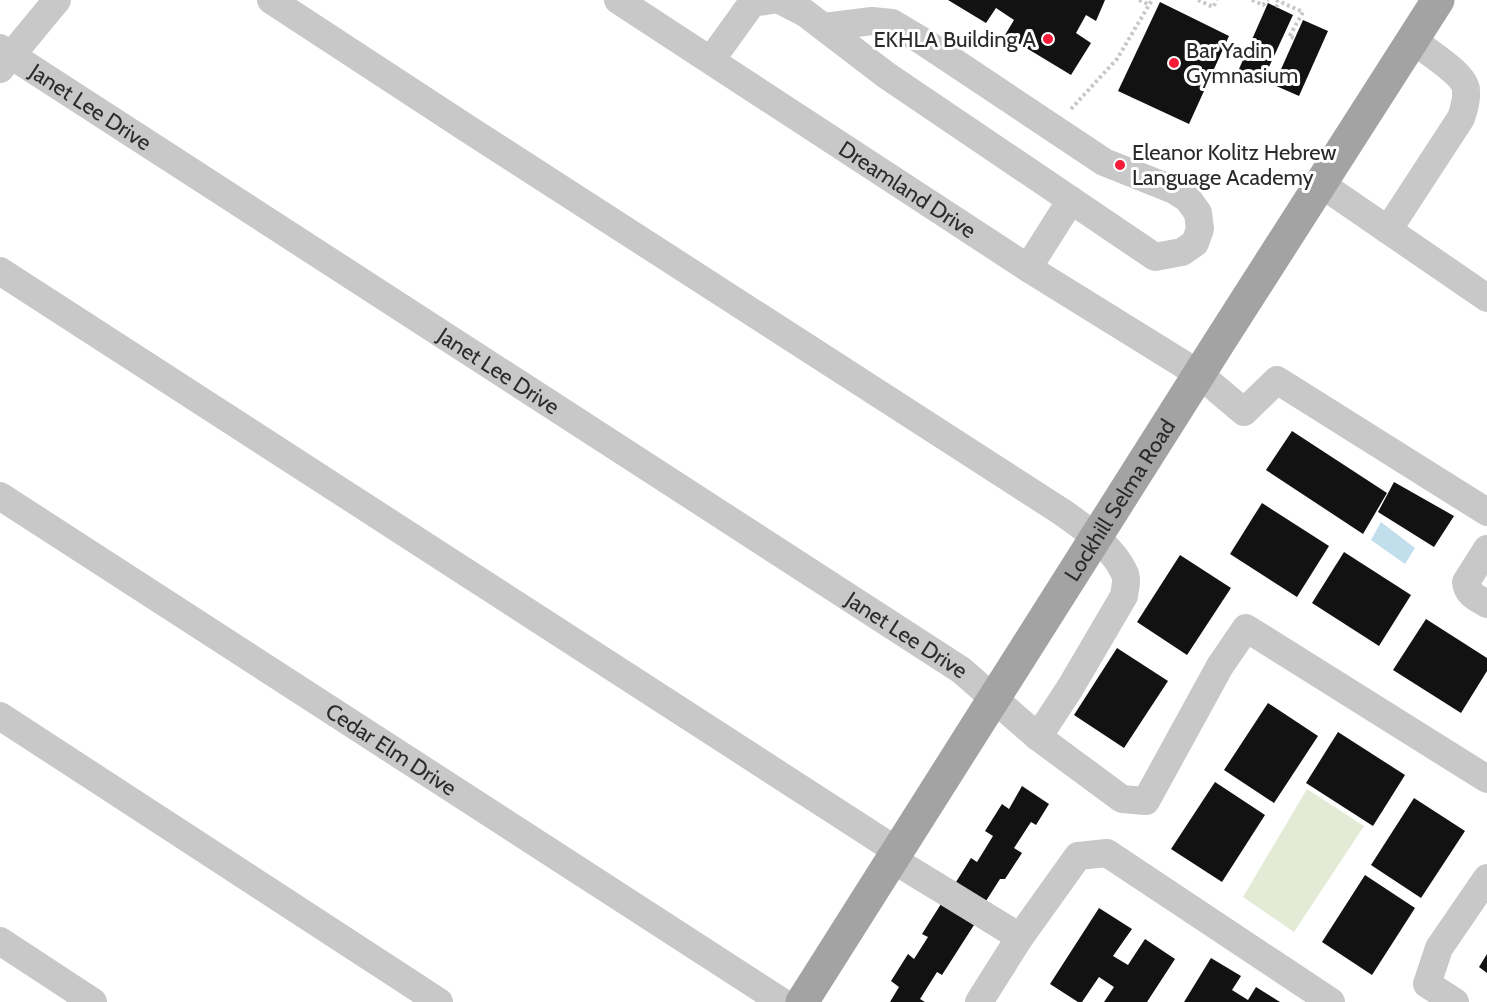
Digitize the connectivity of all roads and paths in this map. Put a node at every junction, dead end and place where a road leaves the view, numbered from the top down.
1 (57, 0) edge
2 (271, 0) edge
3 (618, 0) edge
4 (772, 0) edge
5 (780, 0) edge
6 (1139, 0) edge
7 (1198, 0) edge
8 (1217, 0) edge
9 (1252, 0) edge
10 (1268, 0) edge
11 (1438, 0) edge
12 (1278, 1) edge
13 (1151, 2) edge
14 (1276, 7) dead end
15 (824, 27) junction
16 (1295, 38) dead end
17 (1413, 40) junction
18 (4, 58) edge
19 (711, 60) junction
20 (1071, 110) dead end
21 (1320, 184) junction
22 (1071, 200) junction
23 (1388, 230) junction
24 (1028, 268) junction
25 (0, 271) edge
26 (1487, 298) edge
27 (1199, 374) junction
28 (0, 496) edge
29 (1487, 512) edge
30 (1097, 537) junction
31 (1487, 549) edge
32 (1487, 604) edge
33 (994, 697) junction
34 (0, 717) edge
35 (1038, 737) junction
36 (1487, 779) edge
37 (895, 855) junction
38 (1487, 878) edge
39 (1020, 937) junction
40 (0, 941) edge
41 (93, 1002) edge
42 (439, 1002) edge
43 (782, 1002) edge
44 (802, 1002) edge
45 (979, 1002) edge
46 (1331, 1002) edge
47 (1455, 1002) edge

1 - 18 street
2 - 30 street
3 - 19 street, Dreamland Drive
4 - 19 street
5 - 15 street
6 - 13 path
7 - 8 path
9 - 10 path
11 - 17 main road, Lockhill Selma Road
12 - 14 path
12 - 16 path
13 - 20 path
15 - 22 street
15 - 22 street
17 - 21 main road, Lockhill Selma Road
17 - 23 street
18 - 33 street, Janet Lee Drive
19 - 24 street, Dreamland Drive
21 - 23 street
21 - 27 main road, Lockhill Selma Road
22 - 24 street
23 - 26 street
24 - 27 street, Dreamland Drive
25 - 37 street
27 - 29 street, Dreamland Drive
27 - 30 main road, Lockhill Selma Road
28 - 43 street, Cedar Elm Drive
30 - 33 main road, Lockhill Selma Road
30 - 35 street
31 - 32 street
33 - 35 street, Janet Lee Drive
33 - 37 main road, Lockhill Selma Road
34 - 42 street
35 - 36 street, Janet Lee Drive
37 - 39 street
37 - 44 main road, Lockhill Selma Road
38 - 47 street
39 - 45 street
39 - 46 street
40 - 41 street

